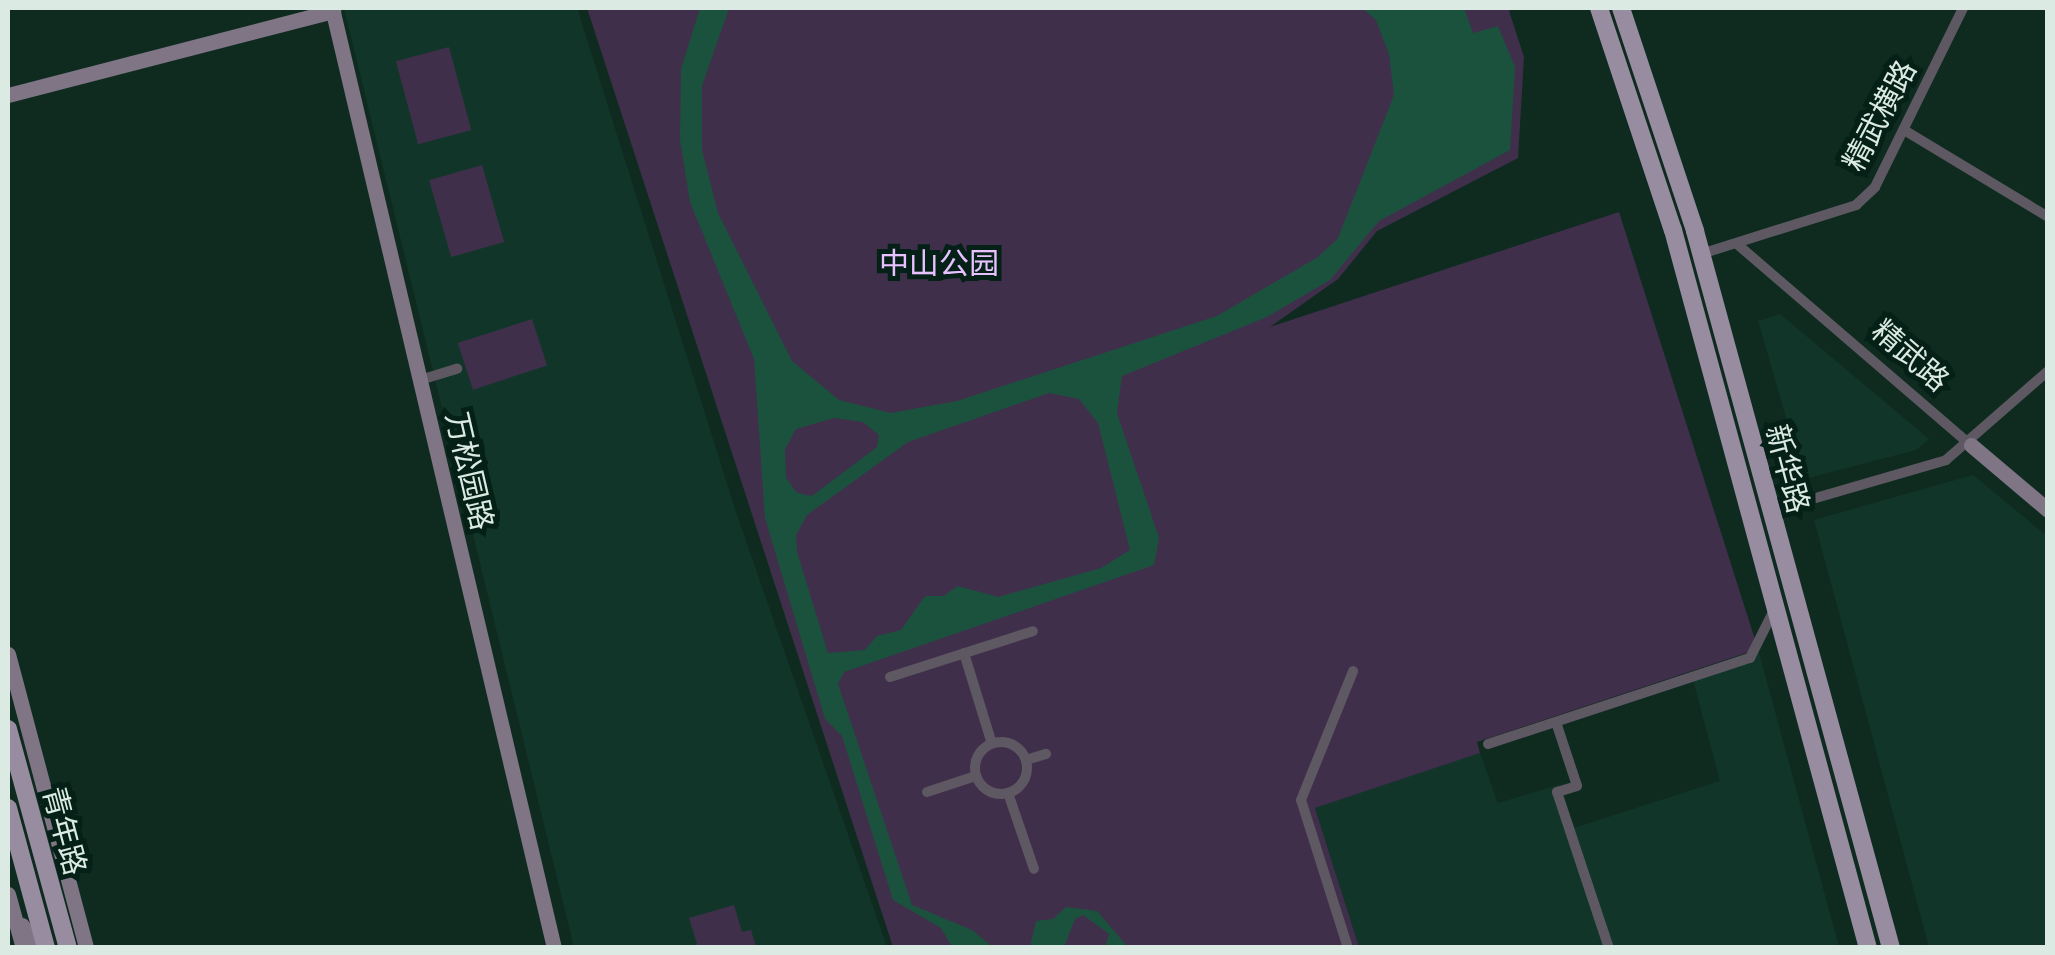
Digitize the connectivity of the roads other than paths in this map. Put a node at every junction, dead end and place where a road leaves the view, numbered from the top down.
1 (1599, 8) edge
2 (1622, 8) edge
3 (1963, 8) edge
4 (333, 9) edge
5 (8, 95) edge
6 (1904, 130) junction
7 (2048, 217) edge
8 (1736, 244) junction
9 (1701, 254) junction
10 (457, 369) dead end
11 (2048, 372) edge
12 (420, 380) junction
13 (1971, 445) junction
14 (2048, 510) edge
15 (1770, 511) junction
16 (1776, 604) junction
17 (1033, 631) dead end
18 (964, 653) junction
19 (8, 654) edge
20 (1353, 671) dead end
21 (890, 677) dead end
22 (1556, 722) junction
23 (8, 729) edge
24 (992, 744) junction
25 (1488, 744) dead end
26 (1046, 754) dead end
27 (1026, 760) junction
28 (976, 776) junction
29 (927, 792) dead end
30 (1008, 793) junction
31 (8, 808) edge
32 (1034, 869) dead end
33 (10, 901) edge
34 (23, 948) edge
35 (36, 948) edge
36 (46, 948) edge
37 (68, 948) edge
38 (86, 948) edge
39 (554, 948) edge
40 (1348, 948) edge
41 (1610, 948) edge
42 (1868, 948) edge
43 (1891, 948) edge

1 - 16 main road, 新华路
2 - 9 main road, 新华路
3 - 6 street, 精武横路
4 - 5 street
4 - 12 street, 万松园路
6 - 7 street
6 - 8 street, 精武横路
8 - 9 street, 精武横路
8 - 13 street, 精武路
9 - 15 main road, 新华路
10 - 12 street
11 - 13 street
12 - 39 street, 万松园路
13 - 14 street, 精武路
13 - 15 street
15 - 43 main road, 新华路
16 - 22 street
16 - 42 main road, 新华路
17 - 18 street
18 - 21 street
18 - 24 street
19 - 38 street
20 - 40 street
22 - 25 street
22 - 41 street
23 - 37 main road, 青年路
24 - 27 street
24 - 28 street
26 - 27 street
27 - 30 street
28 - 29 street
28 - 30 street
30 - 32 street
31 - 36 main road, 青年路
33 - 34 street
33 - 35 street

